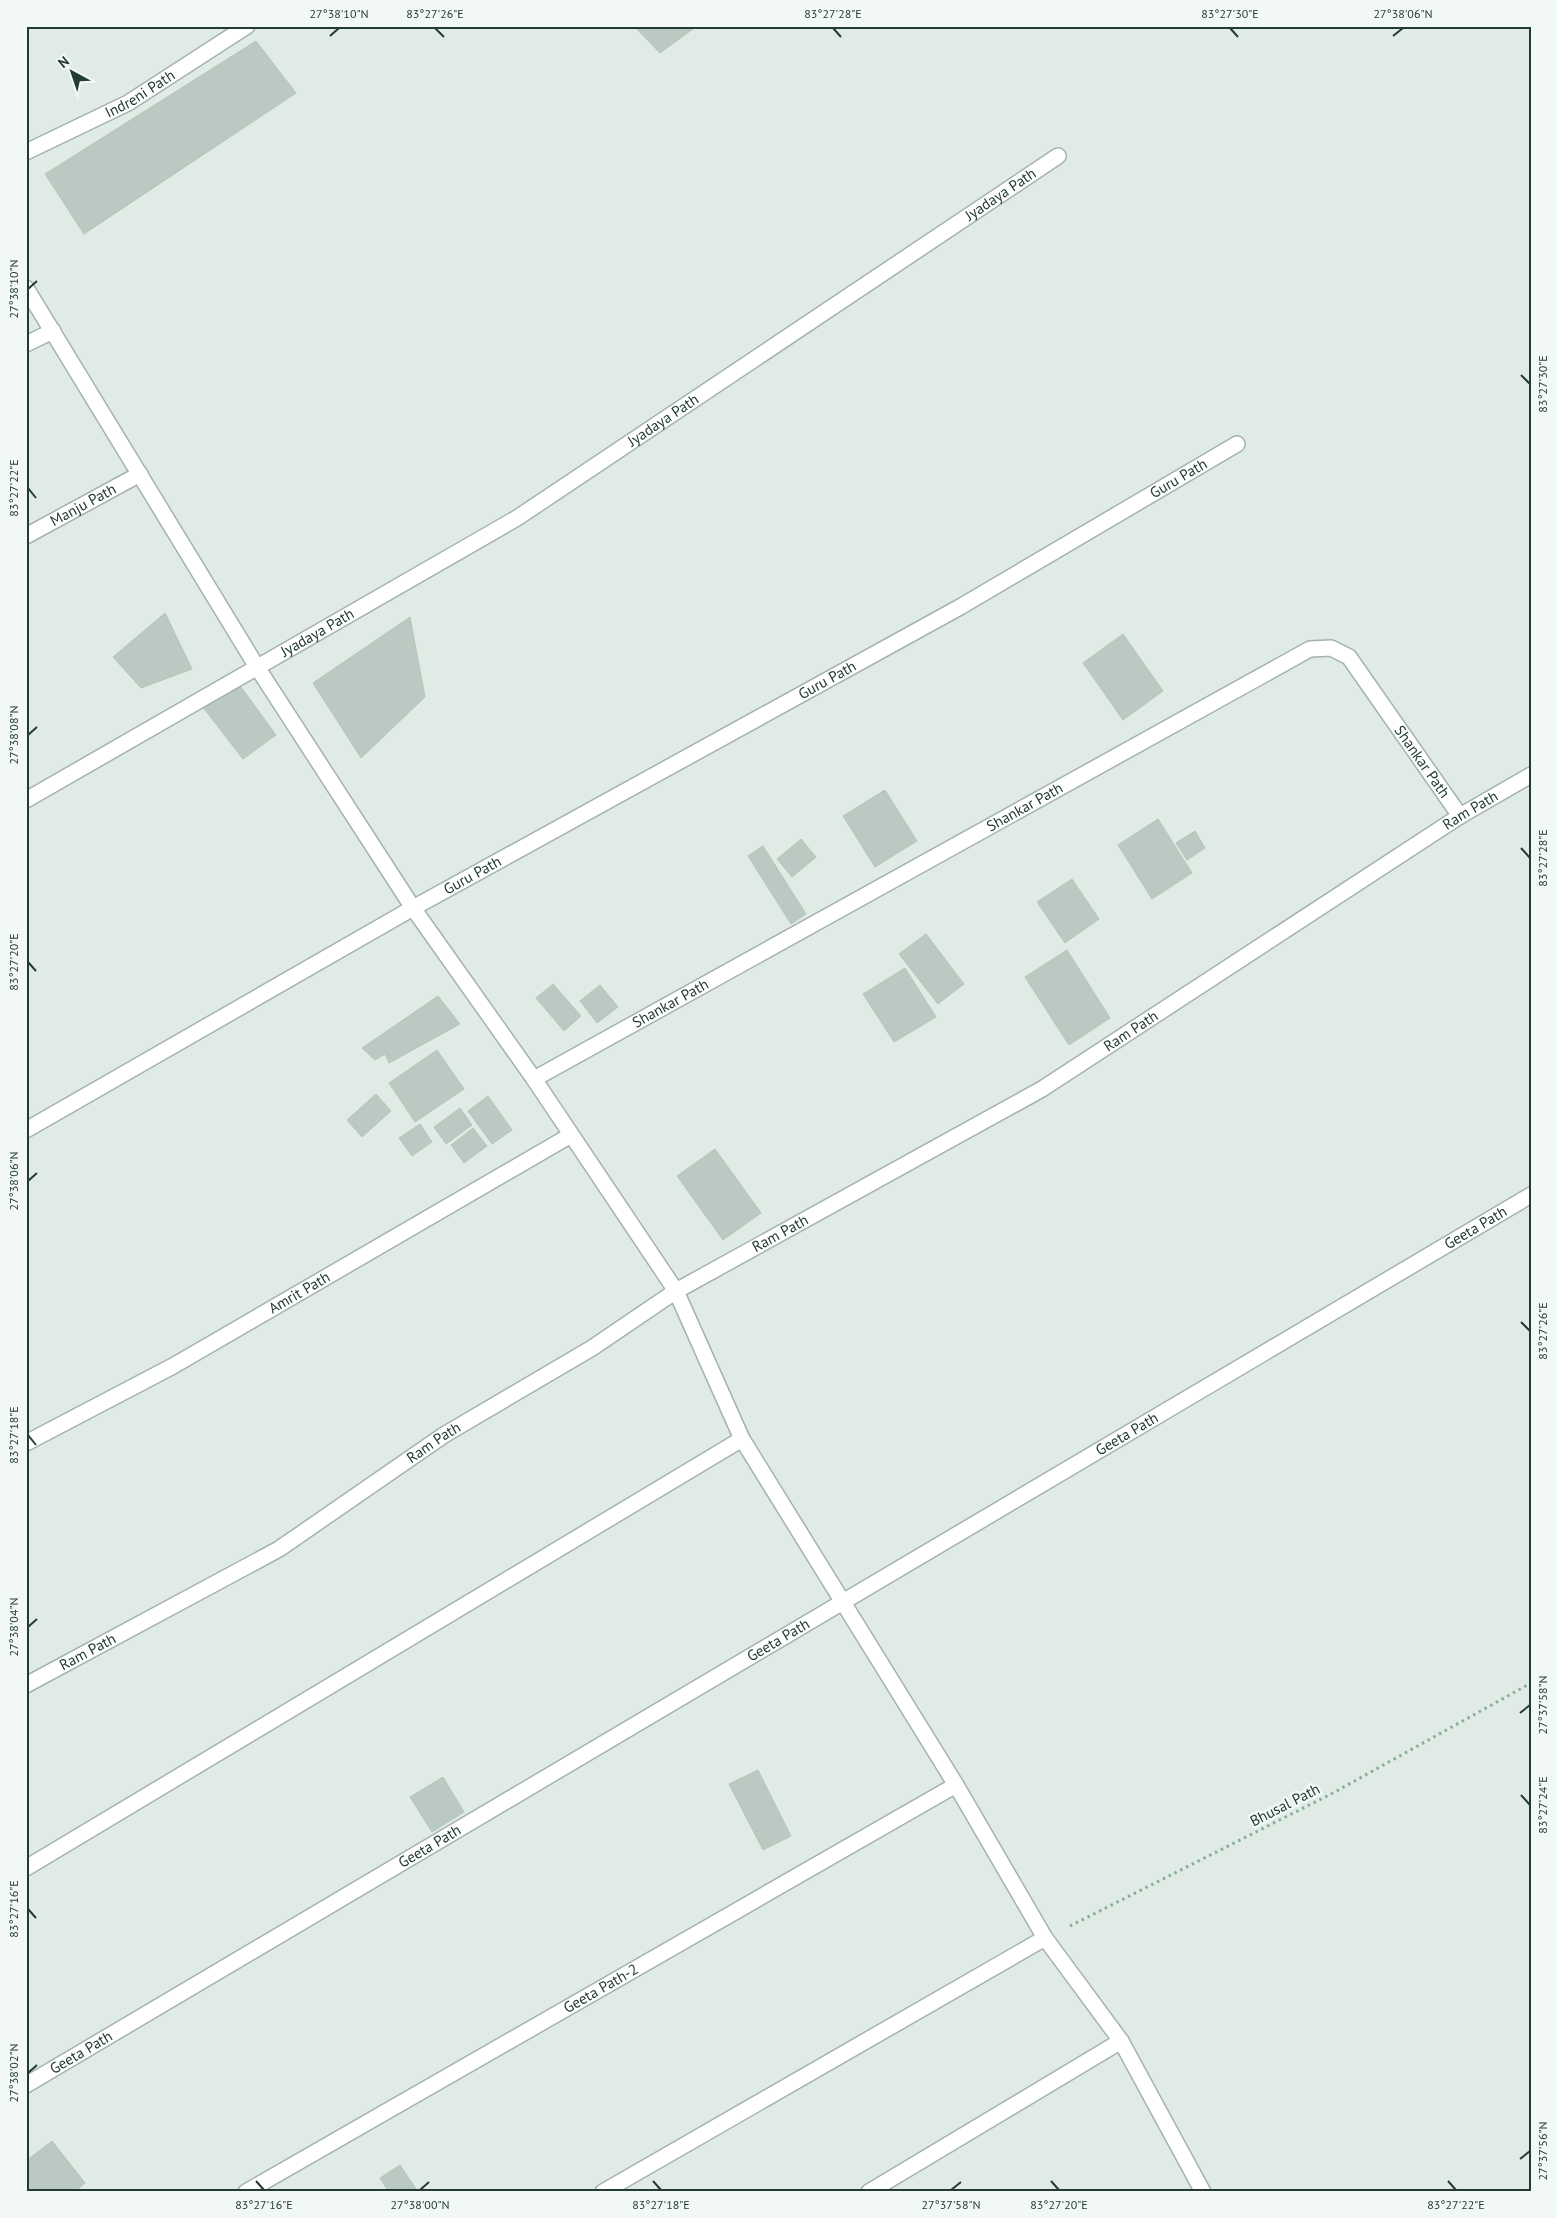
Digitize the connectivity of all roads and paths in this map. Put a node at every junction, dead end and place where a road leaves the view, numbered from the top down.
1 (248, 26) edge
2 (26, 152) edge
3 (1058, 156) dead end
4 (26, 288) edge
5 (53, 331) junction
6 (26, 344) edge
7 (1237, 444) dead end
8 (140, 474) junction
9 (26, 536) edge
10 (257, 667) junction
11 (1531, 775) edge
12 (26, 800) edge
13 (1460, 816) junction
14 (413, 908) junction
15 (534, 1079) junction
16 (26, 1130) edge
17 (571, 1135) junction
18 (1531, 1195) edge
19 (676, 1291) junction
20 (742, 1438) junction
21 (26, 1443) edge
22 (843, 1602) junction
23 (1531, 1683) edge
24 (26, 1685) edge
25 (956, 1785) junction
26 (26, 1868) edge
27 (1045, 1938) junction
28 (1121, 2041) junction
29 (26, 2085) edge
30 (246, 2192) edge
31 (603, 2192) edge
32 (869, 2192) edge
33 (1203, 2192) edge

1 - 2 street, Indreni Path
3 - 10 street, Jyadaya Path
4 - 5 street
5 - 6 street
5 - 8 street
7 - 14 street, Guru Path
8 - 9 street, Manju Path
8 - 10 street
10 - 12 street, Jyadaya Path
10 - 14 street
11 - 13 street, Ram Path
13 - 15 street, Shankar Path
13 - 19 street, Ram Path
14 - 15 street
14 - 16 street, Guru Path
15 - 17 street
17 - 19 street
17 - 21 street, Amrit Path
18 - 22 street, Geeta Path
19 - 20 street
19 - 24 street, Ram Path
20 - 22 street
20 - 26 street
22 - 25 street
22 - 29 street, Geeta Path
23 - 27 path, Bhusal Path
25 - 27 street
25 - 30 street, Geeta Path-2
27 - 28 street
27 - 31 street
28 - 32 street
28 - 33 street

